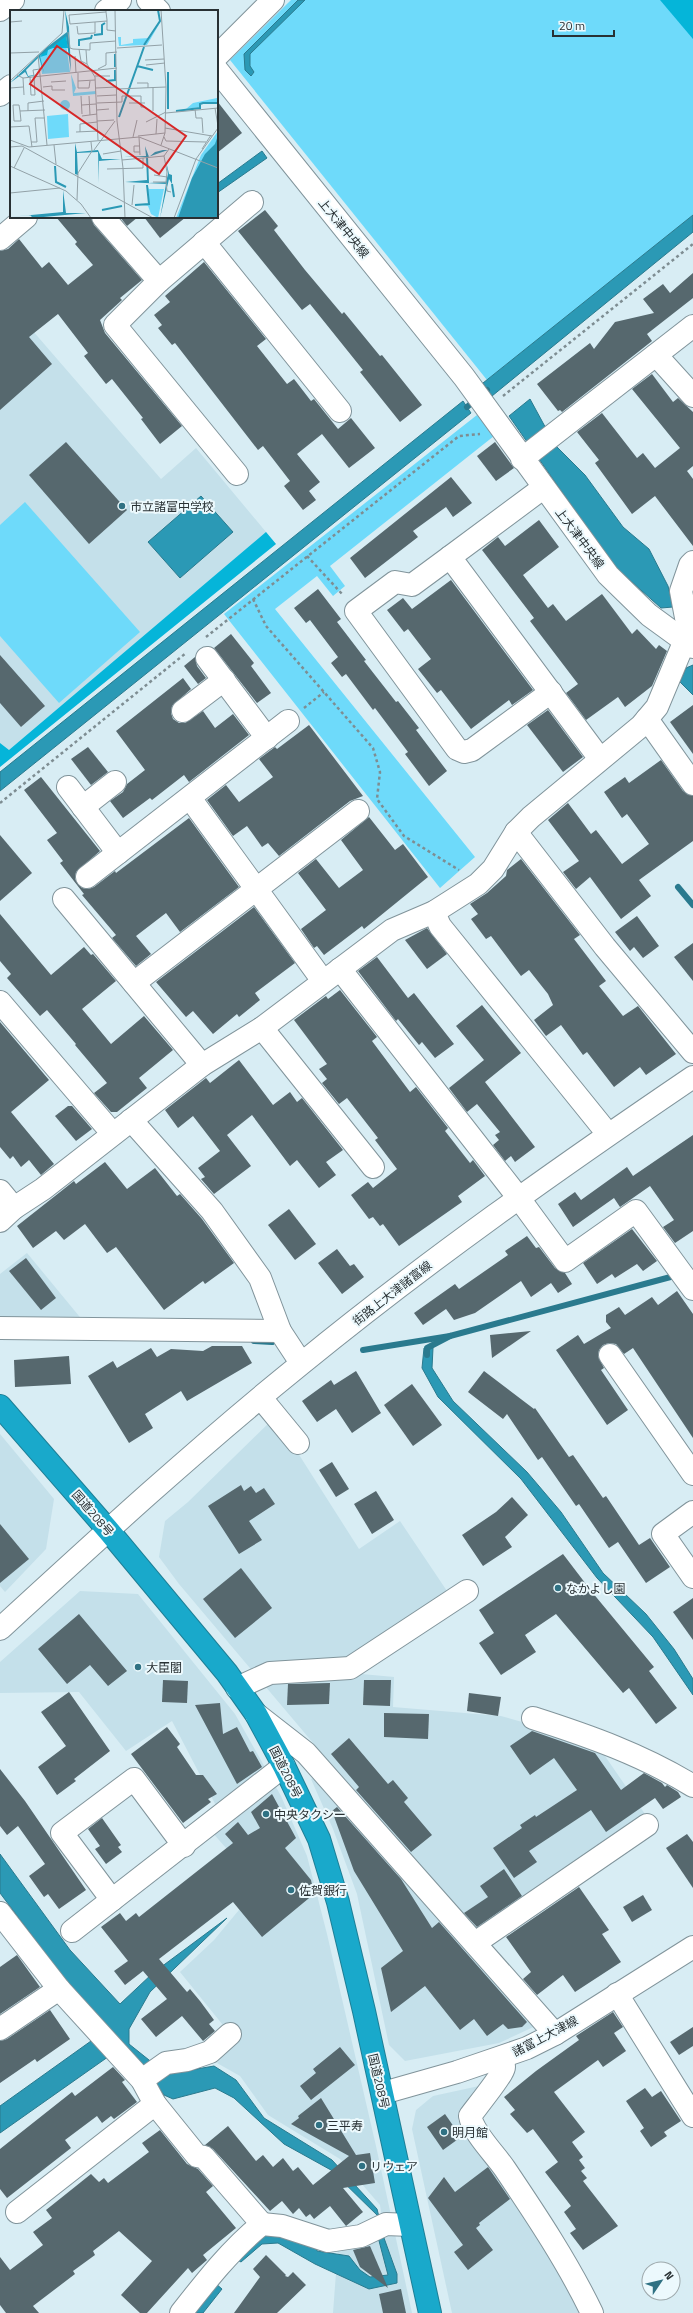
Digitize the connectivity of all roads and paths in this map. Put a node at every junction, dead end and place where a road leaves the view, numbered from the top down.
1 (13, 0) edge
2 (120, 0) edge
3 (148, 0) edge
4 (272, 0) edge
5 (0, 10) edge
6 (107, 10) edge
7 (158, 10) edge
8 (218, 55) edge
9 (218, 71) edge
10 (10, 87) edge
11 (0, 94) edge
12 (252, 202) dead end
13 (25, 218) edge
14 (104, 218) edge
15 (0, 239) edge
16 (204, 242) junction
17 (693, 244) edge
18 (159, 280) junction
19 (693, 326) edge
20 (656, 355) junction
21 (693, 396) edge
22 (340, 411) dead end
23 (492, 416) junction
24 (522, 459) junction
25 (237, 474) dead end
26 (543, 488) junction
27 (307, 556) junction
28 (450, 557) junction
29 (693, 562) edge
30 (253, 599) junction
31 (356, 611) junction
32 (689, 644) edge
33 (201, 648) junction
34 (224, 680) junction
35 (324, 692) junction
36 (551, 692) junction
37 (183, 711) dead end
38 (647, 719) junction
39 (288, 721) joint
40 (267, 738) junction
41 (600, 759) junction
42 (115, 782) dead end
43 (693, 784) edge
44 (68, 788) dead end
45 (190, 798) junction
46 (0, 803) edge
47 (83, 807) junction
48 (358, 811) dead end
49 (516, 832) junction
50 (118, 853) junction
51 (87, 877) dead end
52 (478, 884) junction
53 (256, 889) junction
54 (64, 899) dead end
55 (434, 912) junction
56 (331, 975) junction
57 (134, 982) junction
58 (0, 1002) edge
59 (262, 1028) junction
60 (693, 1052) edge
61 (202, 1065) junction
62 (689, 1087) edge
63 (131, 1120) junction
64 (113, 1134) junction
65 (608, 1134) junction
66 (373, 1166) dead end
67 (0, 1191) edge
68 (518, 1197) junction
69 (7, 1214) edge
70 (686, 1279) edge
71 (0, 1328) edge
72 (280, 1331) junction
73 (610, 1355) dead end
74 (301, 1363) junction
75 (260, 1398) junction
76 (0, 1406) edge
77 (298, 1443) dead end
78 (693, 1474) edge
79 (693, 1512) edge
80 (108, 1530) junction
81 (693, 1577) edge
82 (467, 1591) dead end
83 (0, 1629) edge
84 (237, 1688) junction
85 (256, 1714) junction
86 (533, 1718) dead end
87 (284, 1766) junction
88 (693, 1786) edge
89 (647, 1825) dead end
90 (184, 1846) junction
91 (112, 1900) junction
92 (0, 1913) edge
93 (72, 1931) dead end
94 (475, 1943) junction
95 (693, 1947) edge
96 (59, 1989) junction
97 (617, 1994) junction
98 (0, 2029) edge
99 (230, 2034) dead end
100 (555, 2034) junction
101 (501, 2058) junction
102 (142, 2080) junction
103 (383, 2093) junction
104 (156, 2104) junction
105 (693, 2116) edge
106 (17, 2212) dead end
107 (262, 2224) junction
108 (410, 2224) junction
109 (181, 2313) edge
110 (430, 2313) edge
111 (592, 2313) edge

1 - 5 street
2 - 6 street
3 - 7 street
4 - 8 street
9 - 23 street, 上大津中央線
10 - 11 street
12 - 16 street
13 - 15 street
14 - 18 street
16 - 18 street
16 - 22 street
17 - 23 path
18 - 25 street
19 - 20 street
20 - 21 street
20 - 24 street
23 - 24 street, 上大津中央線
23 - 27 path
24 - 26 street, 上大津中央線
26 - 28 street
26 - 32 street, 上大津中央線
27 - 30 path
27 - 31 path
28 - 31 street
28 - 36 street
29 - 32 street
30 - 33 path
30 - 35 path
31 - 36 street
32 - 38 street
33 - 34 street
33 - 46 path
34 - 37 street
34 - 40 street
35 - 39 path
35 - 52 path
36 - 41 street
38 - 41 street
38 - 43 street
39 - 40 street
40 - 45 street
41 - 49 street
42 - 47 street
44 - 47 street
45 - 50 street
45 - 53 street
47 - 50 street
48 - 53 street
49 - 52 street
49 - 60 street
50 - 51 street
52 - 55 street
53 - 56 street
53 - 57 street
54 - 57 street
55 - 56 street
55 - 65 street
56 - 59 street
56 - 68 street
57 - 61 street
58 - 64 street
59 - 61 street
59 - 66 street
61 - 63 street
62 - 65 street, 街路上大津諸富線
63 - 64 street
63 - 72 street
64 - 69 street
65 - 68 street, 街路上大津諸富線
67 - 69 street
68 - 70 street
68 - 74 street, 街路上大津諸富線
71 - 72 street
72 - 74 street
73 - 78 street
74 - 75 street, 街路上大津諸富線
75 - 77 street
75 - 80 street, 街路上大津諸富線
76 - 80 highway, 国道208号
79 - 81 street
80 - 83 street, 街路上大津諸富線
80 - 84 highway, 国道208号
82 - 84 street
84 - 85 highway, 国道208号
85 - 87 highway, 国道208号
85 - 94 street
86 - 88 street
87 - 90 street
87 - 103 highway, 国道208号
89 - 94 street
90 - 91 street
90 - 91 street
91 - 93 street
92 - 96 street
94 - 100 street
95 - 97 street, 諸富上大津線
96 - 98 street
96 - 102 street
97 - 100 street, 諸富上大津線
97 - 105 street
99 - 102 street
100 - 101 street, 諸富上大津線
101 - 103 street, 諸富上大津線
101 - 111 street
102 - 104 street
103 - 108 highway, 国道208号
104 - 106 street
104 - 107 street
107 - 108 street
107 - 109 street
108 - 110 highway, 国道208号

